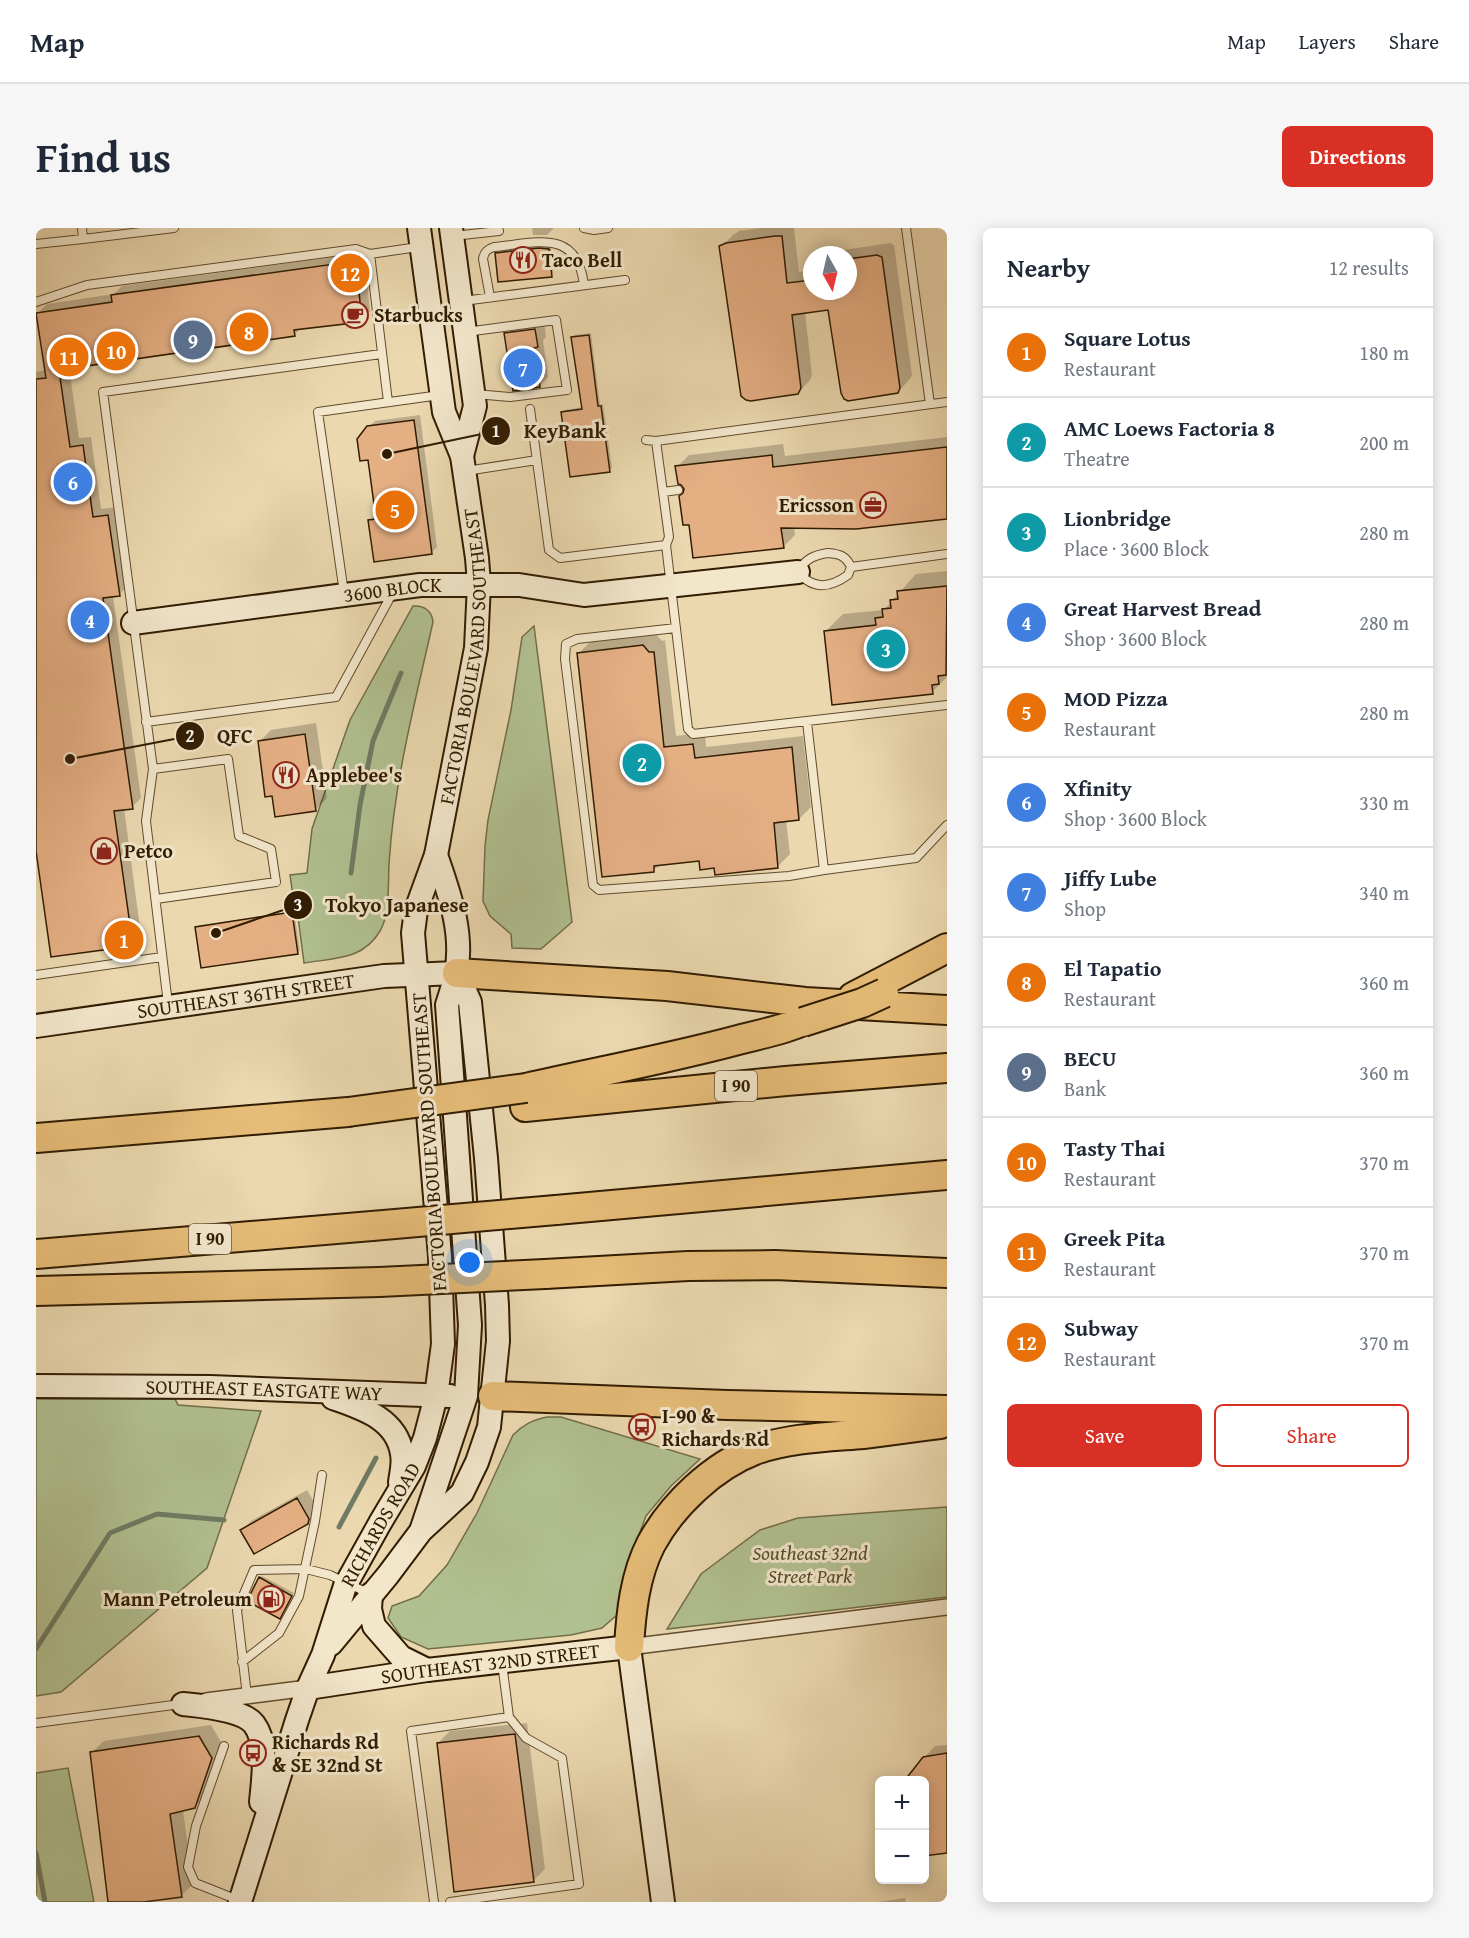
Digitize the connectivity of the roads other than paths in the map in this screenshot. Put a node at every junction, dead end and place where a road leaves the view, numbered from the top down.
1 (82, 228) edge
2 (174, 228) edge
3 (498, 228) edge
4 (584, 228) edge
5 (608, 228) edge
6 (906, 228) edge
7 (451, 232) edge
8 (420, 237) edge
9 (83, 239) junction
10 (36, 244) edge
11 (370, 254) junction
12 (625, 280) dead end
13 (584, 285) junction
14 (490, 297) junction
15 (461, 301) junction
16 (36, 302) edge
17 (465, 332) junction
18 (381, 354) junction
19 (473, 394) junction
20 (441, 395) junction
21 (388, 402) junction
22 (947, 402) edge
23 (930, 404) junction
24 (530, 410) dead end
25 (646, 440) dead end
26 (656, 441) junction
27 (537, 460) junction
28 (463, 464) junction
29 (678, 490) dead end
30 (663, 492) junction
31 (666, 545) junction
32 (947, 554) edge
33 (851, 567) junction
34 (798, 572) junction
35 (479, 585) junction
36 (671, 587) junction
37 (395, 588) junction
38 (344, 595) junction
39 (133, 623) junction
40 (676, 628) junction
41 (947, 705) edge
42 (146, 722) junction
43 (807, 722) junction
44 (153, 769) junction
45 (947, 825) edge
46 (436, 855) junction
47 (824, 870) junction
48 (156, 899) junction
49 (947, 948) edge
50 (162, 957) junction
51 (947, 963) edge
52 (457, 972) junction
53 (416, 974) junction
54 (36, 975) edge
55 (882, 988) junction
56 (168, 1006) junction
57 (947, 1010) edge
58 (36, 1023) edge
59 (947, 1068) edge
60 (526, 1098) junction
61 (36, 1138) edge
62 (947, 1175) edge
63 (36, 1254) edge
64 (688, 1266) junction
65 (947, 1273) edge
66 (36, 1290) edge
67 (947, 1292) edge
68 (36, 1386) edge
69 (309, 1390) junction
70 (436, 1396) junction
71 (480, 1396) junction
72 (947, 1410) edge
73 (947, 1423) edge
74 (322, 1475) dead end
75 (395, 1499) junction
76 (421, 1531) junction
77 (306, 1569) junction
78 (347, 1582) junction
79 (371, 1594) junction
80 (947, 1607) edge
81 (629, 1647) junction
82 (323, 1655) junction
83 (502, 1661) junction
84 (242, 1662) junction
85 (428, 1670) junction
86 (308, 1688) junction
87 (247, 1696) junction
88 (183, 1704) junction
89 (509, 1717) junction
90 (36, 1723) edge
91 (224, 1746) dead end
92 (255, 1851) junction
93 (240, 1901) edge
94 (434, 1902) edge
95 (450, 1902) edge
96 (663, 1902) edge

1 - 9 lane
2 - 9 lane
3 - 7 lane
4 - 5 lane
6 - 23 lane
7 - 15 main road, FACTORIA BOULEVARD SOUTHEAST
8 - 11 lane
8 - 20 main road, FACTORIA BOULEVARD SOUTHEAST
9 - 10 lane
11 - 16 lane
11 - 18 lane
12 - 13 lane
13 - 14 lane
13 - 14 lane
14 - 15 lane
15 - 17 main road, FACTORIA BOULEVARD SOUTHEAST
17 - 19 main road, FACTORIA BOULEVARD SOUTHEAST
17 - 19 lane
18 - 21 lane
18 - 39 lane
19 - 28 main road, FACTORIA BOULEVARD SOUTHEAST
20 - 21 lane
20 - 28 main road, FACTORIA BOULEVARD SOUTHEAST
21 - 38 lane
22 - 23 lane
23 - 26 lane
24 - 27 lane
25 - 26 lane
26 - 30 lane
27 - 28 lane
27 - 31 lane
28 - 35 main road, FACTORIA BOULEVARD SOUTHEAST
29 - 30 lane
30 - 31 lane
31 - 36 lane
32 - 33 lane
33 - 34 lane
33 - 34 lane
34 - 36 main road, 3600 BLOCK
35 - 36 main road, 3600 BLOCK
35 - 37 main road, 3600 BLOCK
35 - 46 main road, FACTORIA BOULEVARD SOUTHEAST
36 - 40 lane
37 - 38 main road, 3600 BLOCK
37 - 42 lane
38 - 39 main road, 3600 BLOCK
39 - 42 lane
40 - 43 lane
40 - 47 lane
41 - 43 lane
42 - 44 lane
43 - 47 lane
44 - 48 lane
44 - 48 lane
45 - 47 lane
46 - 52 main road, FACTORIA BOULEVARD SOUTHEAST
46 - 53 main road, FACTORIA BOULEVARD SOUTHEAST
48 - 50 lane
49 - 55 highway
50 - 54 lane
50 - 56 lane
51 - 55 highway
52 - 53 main road, SOUTHEAST 36TH STREET
52 - 57 highway
52 - 71 main road, FACTORIA BOULEVARD SOUTHEAST
53 - 56 main road, SOUTHEAST 36TH STREET
53 - 70 main road, FACTORIA BOULEVARD SOUTHEAST
55 - 60 highway, bridge
56 - 58 main road, SOUTHEAST 36TH STREET
59 - 60 highway, I 90
60 - 61 highway, bridge
62 - 63 highway, I 90, bridge
64 - 65 highway
64 - 66 highway, bridge
64 - 67 highway
68 - 69 main road, SOUTHEAST EASTGATE WAY
69 - 70 main road, SOUTHEAST EASTGATE WAY
69 - 75 main road
70 - 71 main road, SOUTHEAST EASTGATE WAY
70 - 75 main road, RICHARDS ROAD
71 - 72 highway
71 - 76 main road, RICHARDS ROAD
71 - 76 main road, RICHARDS ROAD
73 - 81 highway
74 - 77 lane
75 - 78 main road, RICHARDS ROAD
76 - 79 main road, RICHARDS ROAD
77 - 78 lane
77 - 84 lane
77 - 84 lane
78 - 79 lane
78 - 82 main road, RICHARDS ROAD
79 - 82 main road, RICHARDS ROAD
79 - 85 main road
80 - 81 street, SOUTHEAST 32ND STREET
81 - 83 main road, SOUTHEAST 32ND STREET
81 - 96 main road
82 - 86 main road, RICHARDS ROAD
83 - 85 main road, SOUTHEAST 32ND STREET
83 - 89 lane
84 - 87 lane
85 - 86 main road, SOUTHEAST 32ND STREET
86 - 87 street, SOUTHEAST 32ND STREET
86 - 92 main road, RICHARDS ROAD
87 - 88 street, SOUTHEAST 32ND STREET
88 - 90 lane, SOUTHEAST 32ND STREET
88 - 92 main road
89 - 94 lane
89 - 95 lane
91 - 93 lane
92 - 93 main road, RICHARDS ROAD

